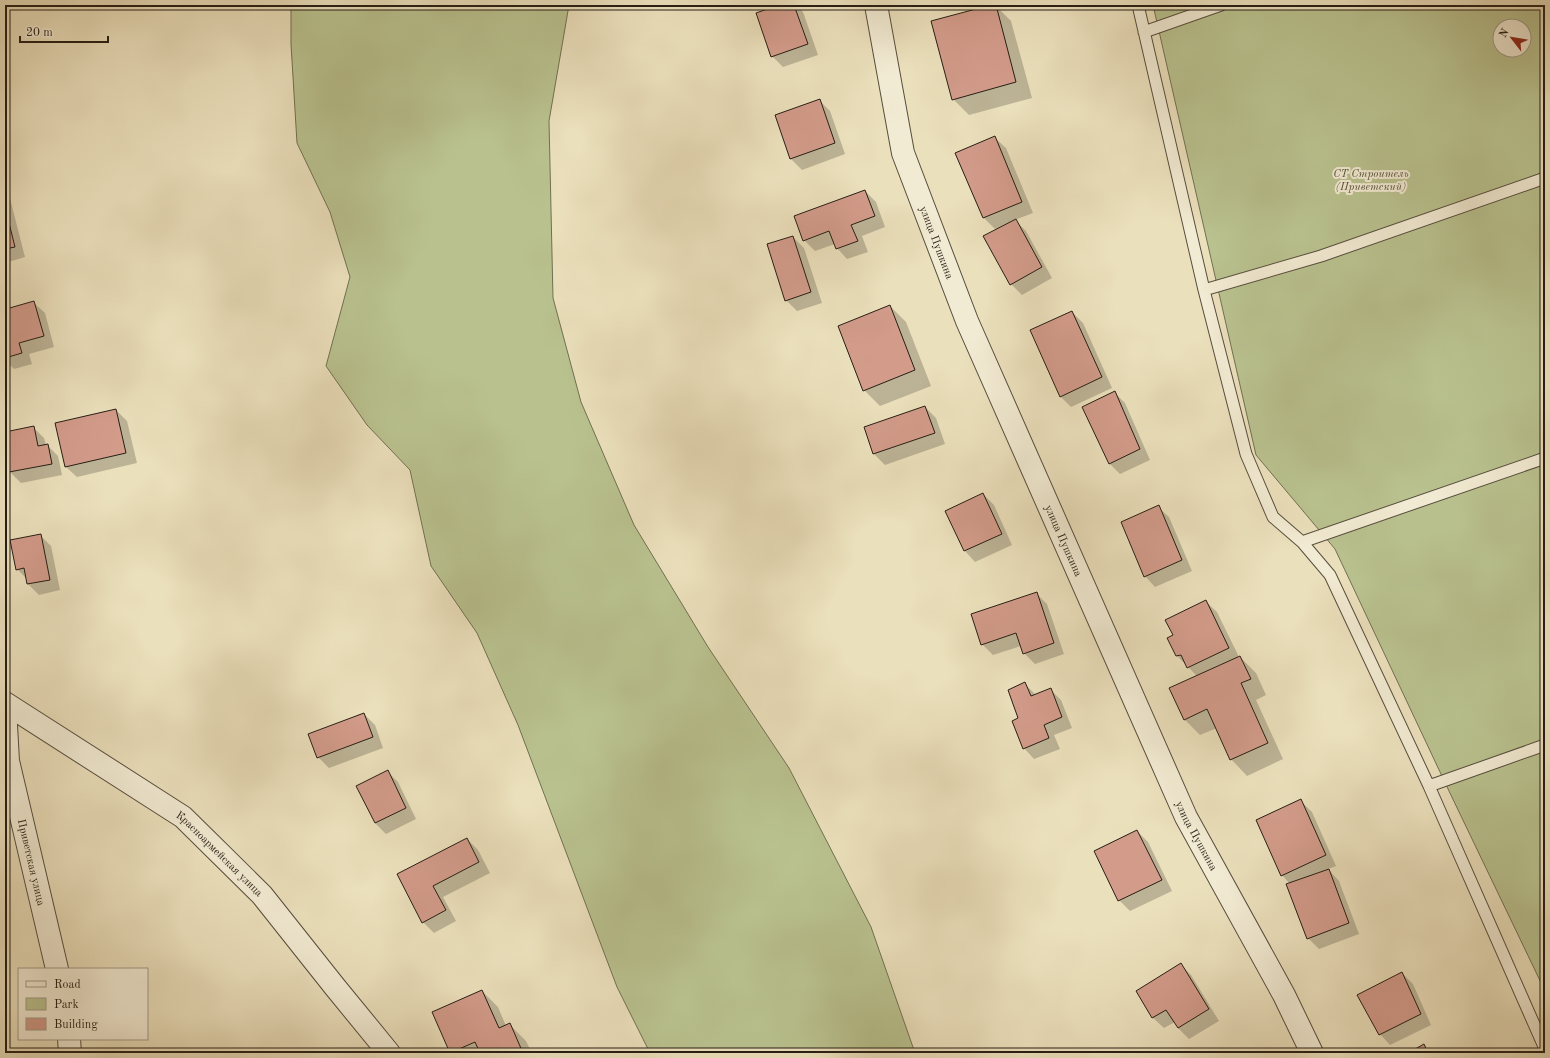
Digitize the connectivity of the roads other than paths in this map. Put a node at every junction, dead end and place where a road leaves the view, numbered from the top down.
1 (876, 5) edge
2 (1138, 5) edge
3 (1221, 5) edge
4 (1144, 32) junction
5 (1545, 178) edge
6 (1204, 290) junction
7 (1545, 458) edge
8 (1302, 542) junction
9 (5, 703) edge
10 (5, 707) edge
11 (1545, 745) edge
12 (1429, 786) junction
13 (57, 968) edge
14 (1542, 1035) edge
15 (69, 1040) edge
16 (1545, 1049) edge
17 (70, 1053) edge
18 (389, 1053) edge
19 (1312, 1053) edge

1 - 19 street, улица Пушкина
2 - 4 lane
3 - 4 lane
4 - 6 lane
5 - 6 lane
6 - 8 lane
7 - 8 lane
8 - 12 lane
9 - 18 street, Красноармейская улица
10 - 13 street, Приветская улица
11 - 12 lane
12 - 14 lane
14 - 16 lane
15 - 17 street

